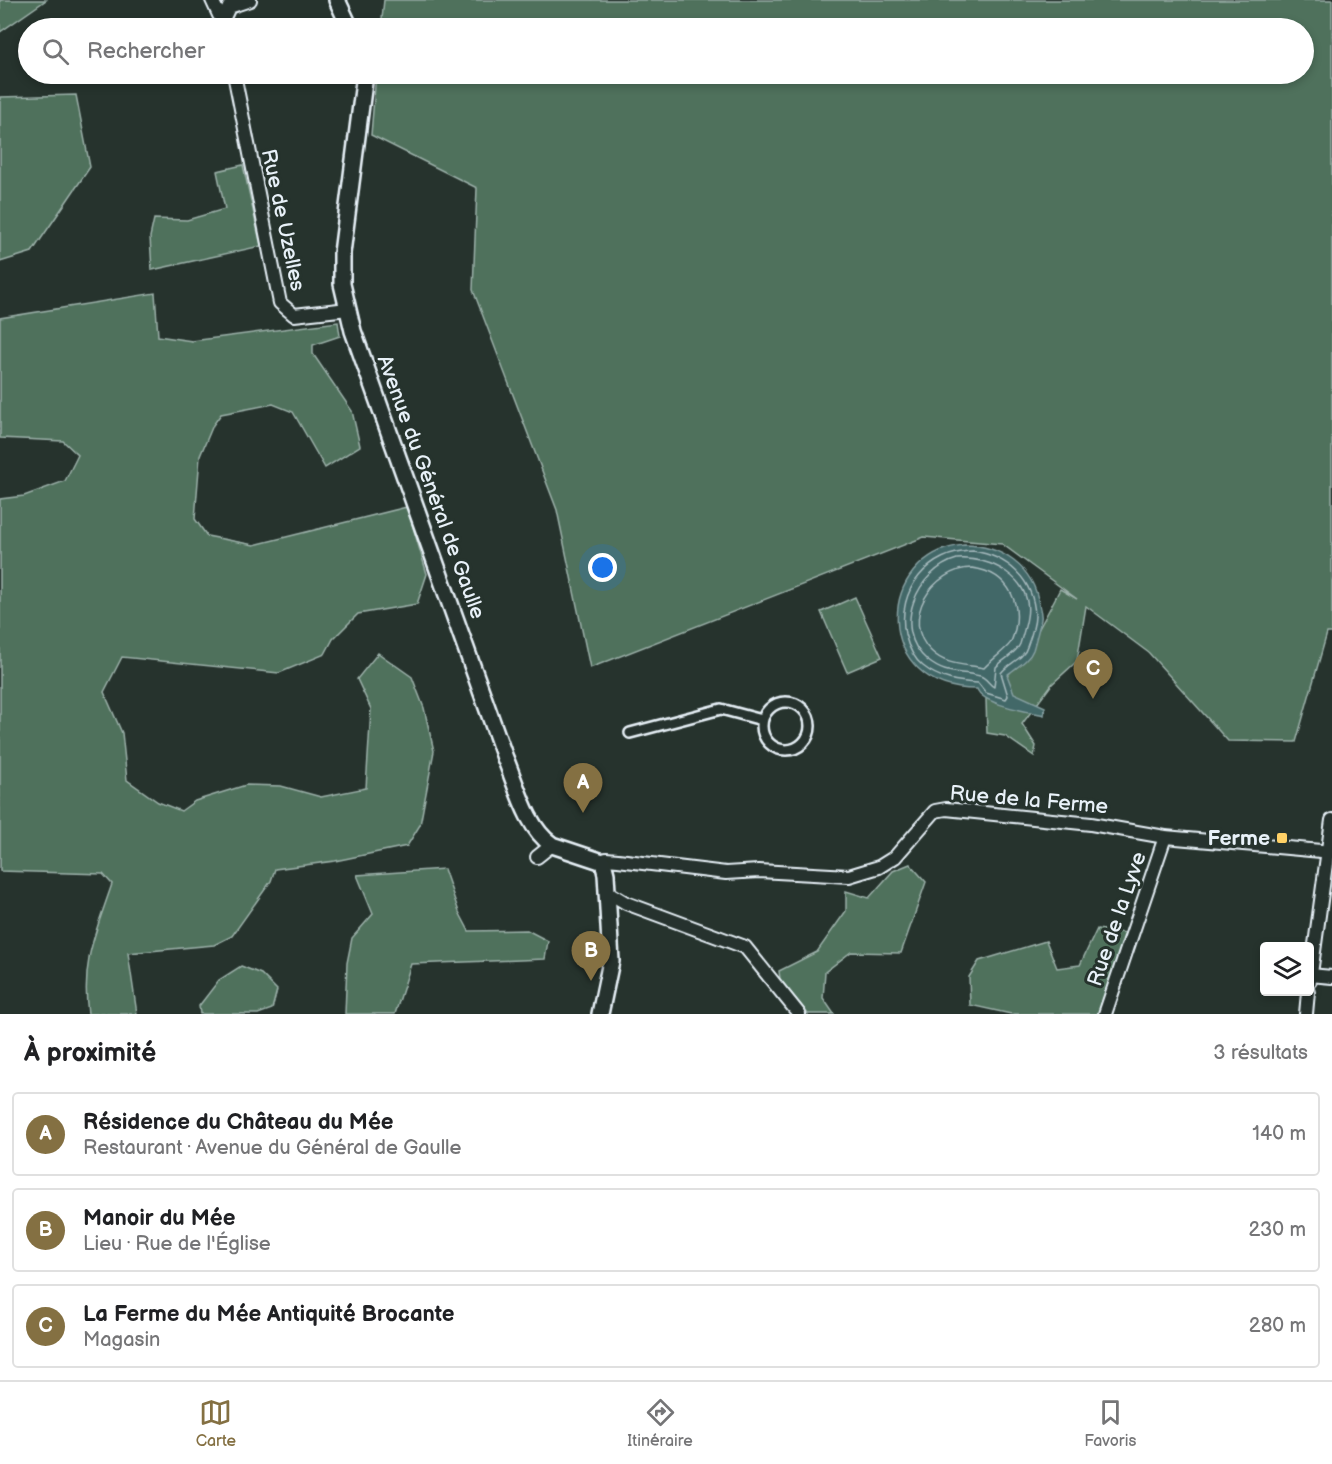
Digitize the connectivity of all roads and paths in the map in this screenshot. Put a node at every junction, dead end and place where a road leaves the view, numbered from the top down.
1 (212, 0) edge
2 (250, 0) edge
3 (337, 0) edge
4 (220, 18) edge
5 (225, 18) edge
6 (345, 18) edge
7 (236, 84) edge
8 (364, 84) edge
9 (348, 309) junction
10 (762, 720) junction
11 (630, 733) dead end
12 (1332, 820) edge
13 (1165, 837) junction
14 (552, 845) junction
15 (1329, 852) edge
16 (537, 857) dead end
17 (603, 862) junction
18 (606, 891) junction
19 (1314, 949) edge
20 (1314, 975) edge
21 (1332, 977) edge
22 (1308, 996) edge
23 (600, 1014) edge
24 (799, 1014) edge
25 (1105, 1014) edge
26 (1306, 1014) edge

1 - 4 street
2 - 5 street
3 - 6 street
7 - 9 street, Rue de Uzelles
8 - 9 street, Avenue du Général de Gaulle
9 - 14 street, Avenue du Général de Gaulle
10 - 10 street
10 - 11 street
12 - 15 street
13 - 15 street, Rue de la Ferme
13 - 17 street, Rue de la Ferme
13 - 25 street, Rue de la Lyve
14 - 16 street
14 - 17 street
15 - 19 street
17 - 18 street
18 - 23 street
18 - 24 street
20 - 21 street
22 - 26 street

